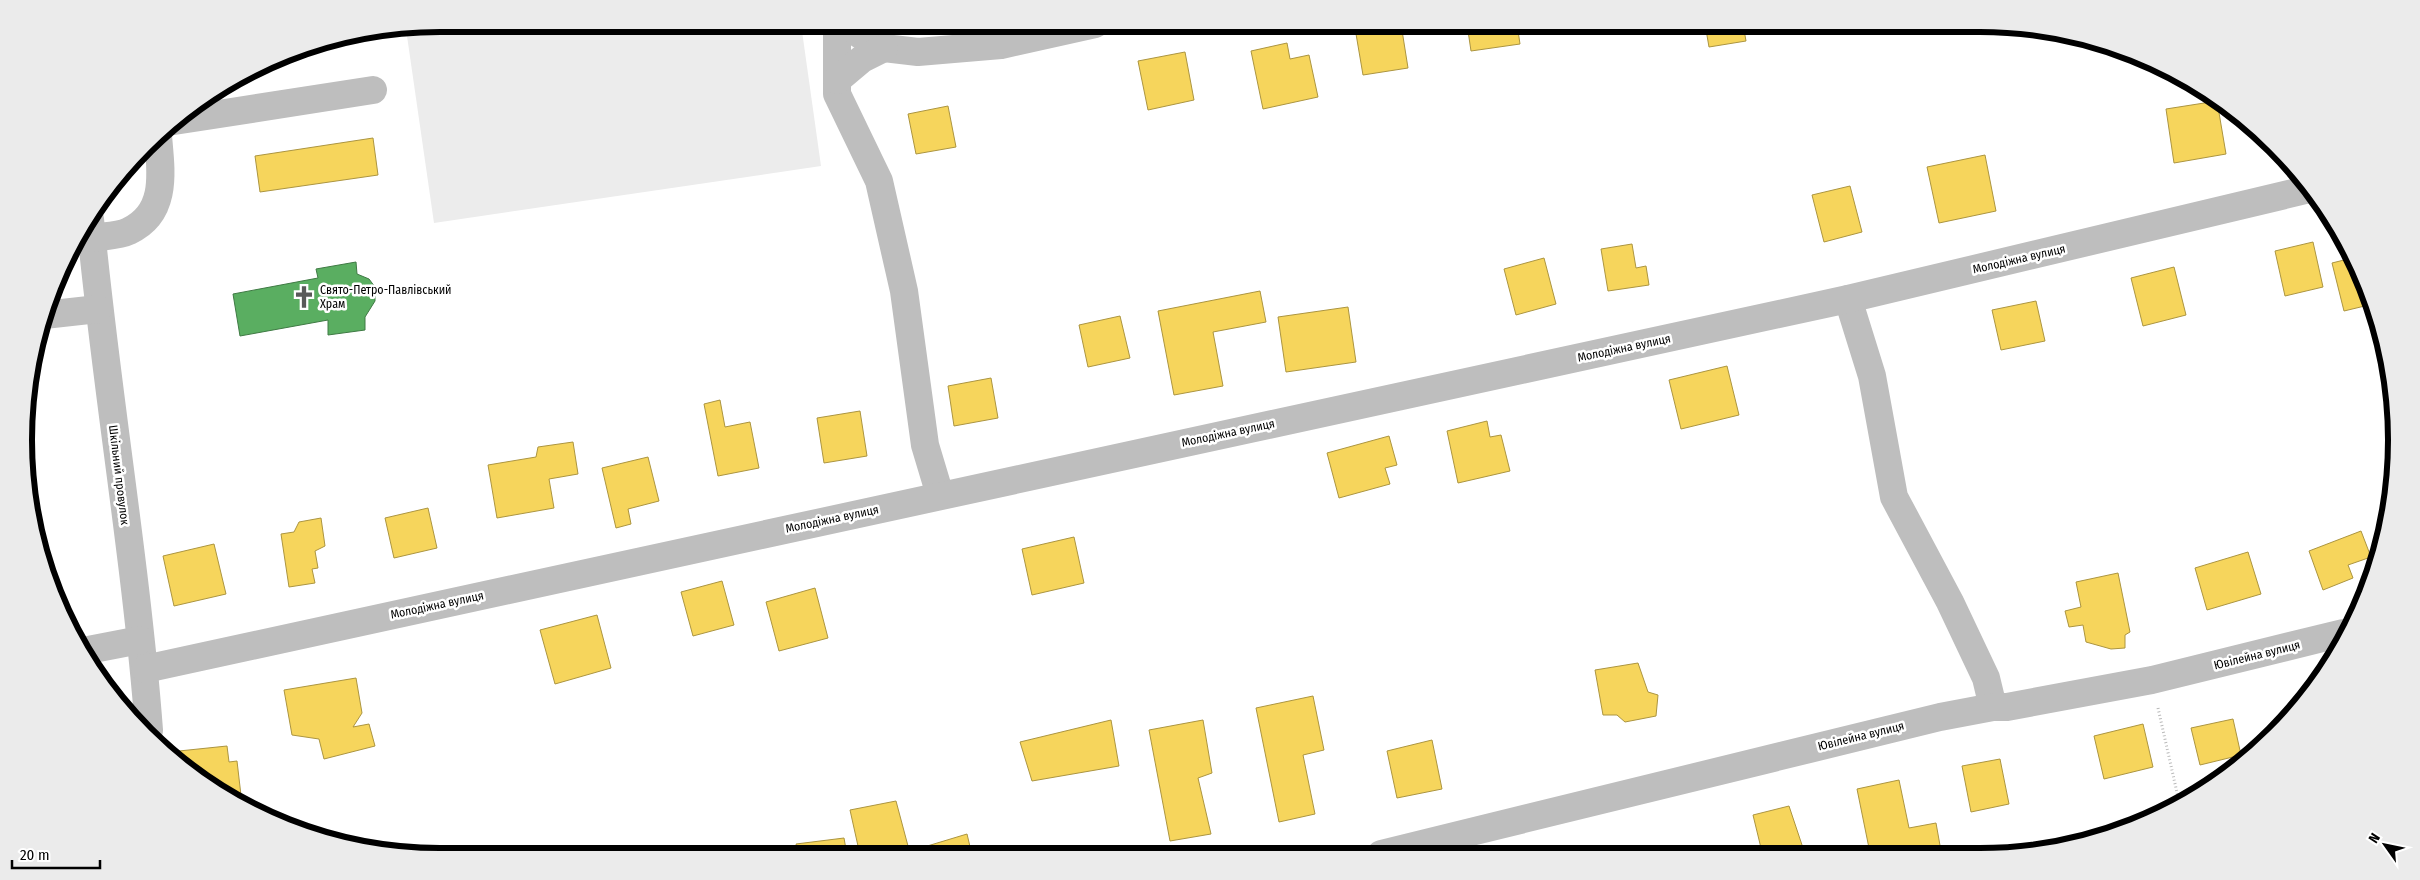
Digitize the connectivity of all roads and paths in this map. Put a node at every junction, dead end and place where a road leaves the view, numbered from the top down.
1 (837, 32) edge
2 (857, 32) edge
3 (1059, 32) edge
4 (884, 48) junction
5 (837, 80) junction
6 (373, 90) dead end
7 (190, 118) edge
8 (159, 145) edge
9 (2303, 192) edge
10 (91, 229) edge
11 (1848, 300) junction
12 (98, 309) junction
13 (52, 314) edge
14 (940, 495) junction
15 (2337, 635) edge
16 (140, 640) junction
17 (91, 650) edge
18 (144, 670) junction
19 (2152, 680) junction
20 (1993, 707) junction
21 (149, 724) edge
22 (2178, 796) edge
23 (1405, 848) edge

1 - 5 street
2 - 4 street
3 - 4 street
4 - 5 street
5 - 14 street
6 - 7 street
8 - 10 street
9 - 11 street, Молодіжна вулиця
10 - 12 street, Шкільний провулок
11 - 14 street, Молодіжна вулиця
11 - 20 street
12 - 13 street
12 - 16 street, Шкільний провулок
14 - 18 street, Молодіжна вулиця
15 - 19 street, Ювілейна вулиця
16 - 17 street
16 - 18 street, Шкільний провулок
18 - 21 street, Шкільний провулок
19 - 20 street, Ювілейна вулиця
19 - 22 path
20 - 23 street, Ювілейна вулиця

